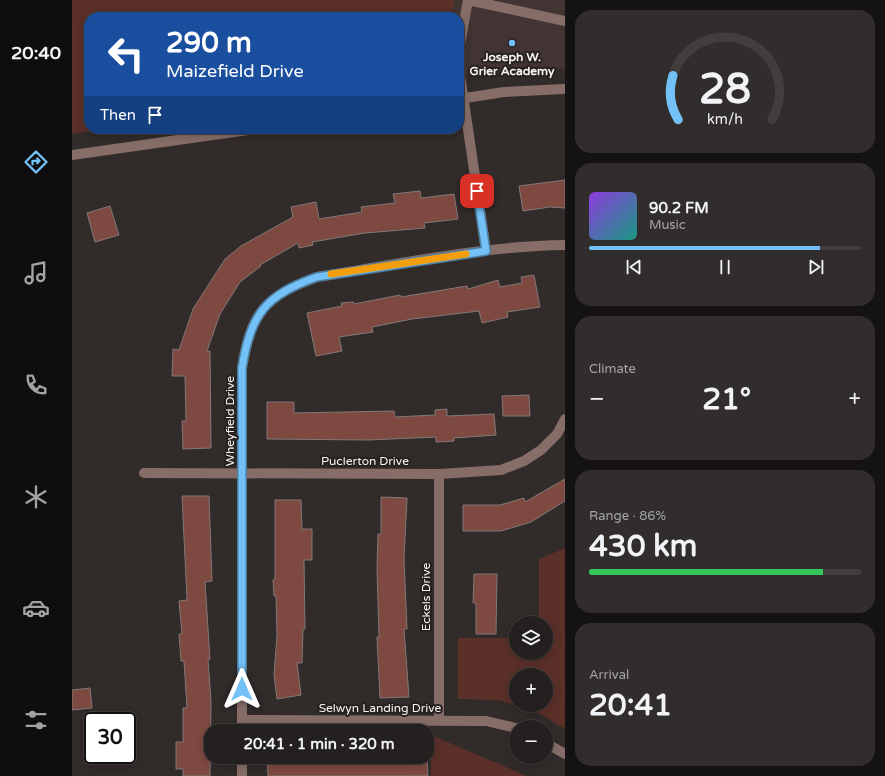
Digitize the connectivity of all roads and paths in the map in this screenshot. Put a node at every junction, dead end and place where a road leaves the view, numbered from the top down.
1 (468, 0) edge
2 (565, 21) edge
3 (464, 22) edge
4 (565, 89) edge
5 (464, 99) edge
6 (464, 117) edge
7 (220, 134) edge
8 (72, 155) edge
9 (565, 245) edge
10 (486, 251) junction
11 (565, 419) edge
12 (144, 473) dead end
13 (243, 473) junction
14 (439, 474) junction
15 (242, 720) junction
16 (438, 720) junction
17 (242, 724) edge
18 (509, 726) edge
19 (553, 747) edge
20 (565, 754) edge
21 (242, 764) edge
22 (242, 776) edge

1 - 2 street
1 - 3 street
4 - 5 street
6 - 10 street
7 - 8 street
9 - 10 street, Wheyfield Drive
10 - 13 street, Wheyfield Drive
11 - 14 street, Puclerton Drive
12 - 13 street, Puclerton Drive
13 - 14 street, Puclerton Drive
13 - 15 street, Wheyfield Drive
14 - 16 street, Eckels Drive
15 - 16 street, Selwyn Landing Drive
15 - 17 street, Wheyfield Drive
16 - 18 street, Selwyn Landing Drive
19 - 20 street
21 - 22 street

